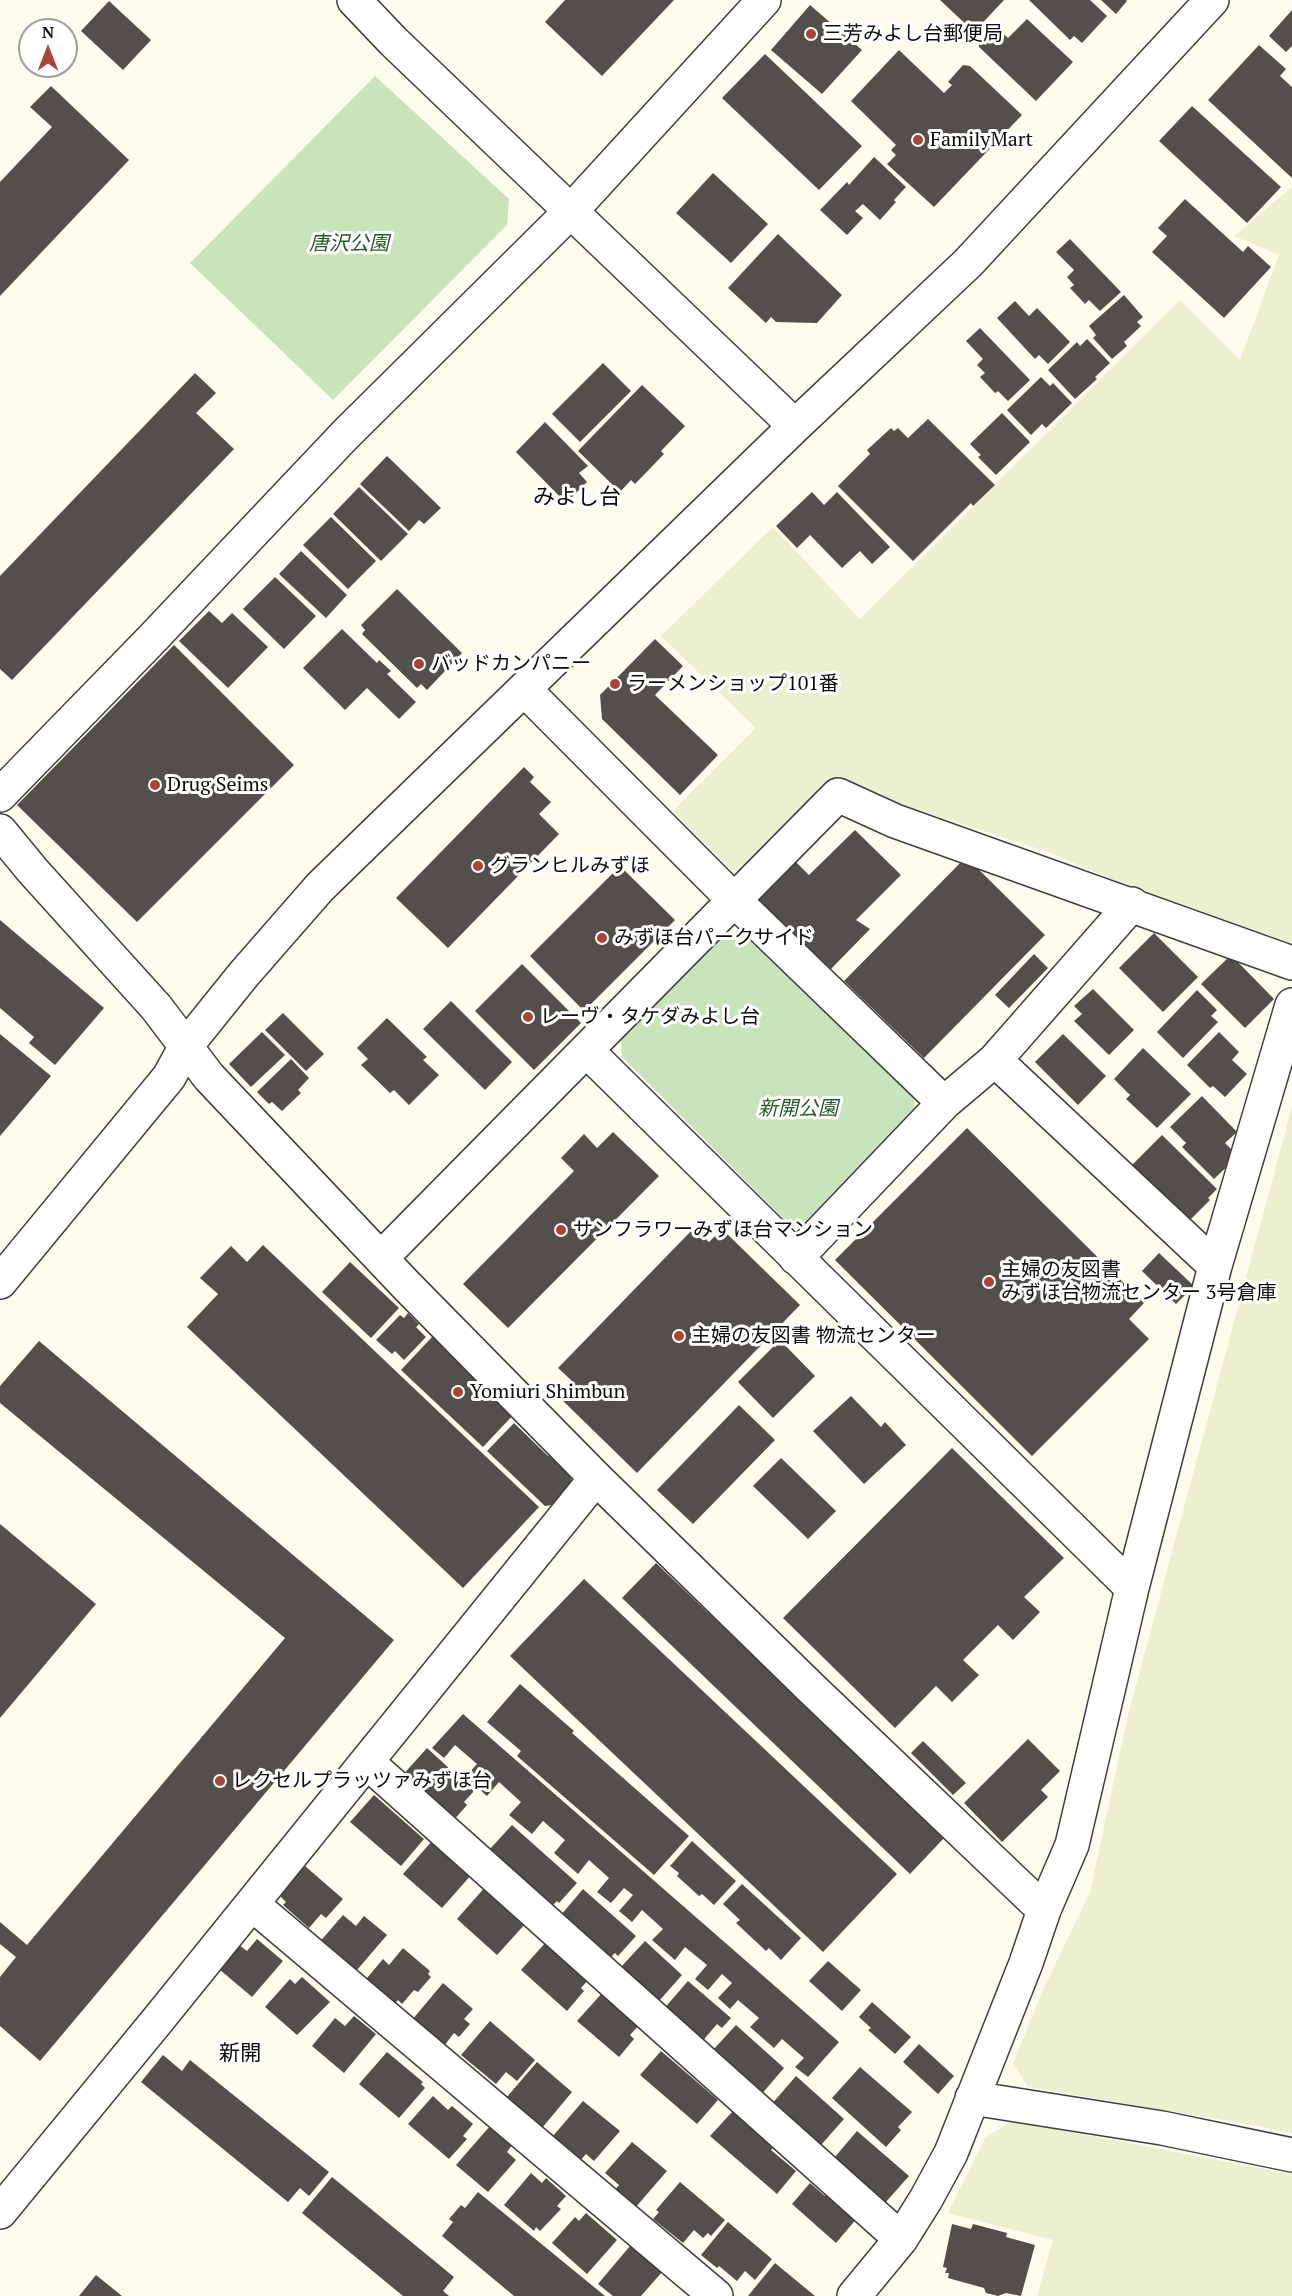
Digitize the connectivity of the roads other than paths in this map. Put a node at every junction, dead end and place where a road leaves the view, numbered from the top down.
1 (354, 0) edge
2 (764, 0) edge
3 (1212, 0) edge
4 (571, 211) junction
5 (795, 426) junction
6 (524, 689) junction
7 (0, 795) edge
8 (0, 831) edge
9 (734, 900) junction
10 (1132, 904) junction
11 (1292, 963) edge
12 (1292, 1005) edge
13 (186, 1046) junction
14 (587, 1051) junction
15 (995, 1060) junction
16 (944, 1103) junction
17 (381, 1258) junction
18 (796, 1258) junction
19 (1215, 1266) junction
20 (0, 1282) edge
21 (596, 1478) junction
22 (1132, 1588) junction
23 (367, 1762) junction
24 (252, 1904) junction
25 (1044, 1910) junction
26 (972, 2098) junction
27 (1292, 2156) edge
28 (0, 2212) edge
29 (902, 2239) junction
30 (716, 2296) edge
31 (854, 2296) edge

1 - 4 street
2 - 4 street
3 - 5 street
4 - 5 street
4 - 7 street
5 - 6 street
6 - 9 street
6 - 13 street
8 - 13 street
9 - 10 street
9 - 14 street
9 - 16 street
10 - 11 street
10 - 15 street
12 - 19 street
13 - 17 street
13 - 20 street
14 - 17 street
14 - 18 street
15 - 16 street
15 - 19 street
16 - 18 street
17 - 21 street
18 - 22 street
19 - 22 street
21 - 23 street
21 - 25 street
22 - 25 street
23 - 24 street
23 - 29 street
24 - 28 street
24 - 30 street
25 - 26 street
26 - 27 street
26 - 29 street
29 - 31 street

